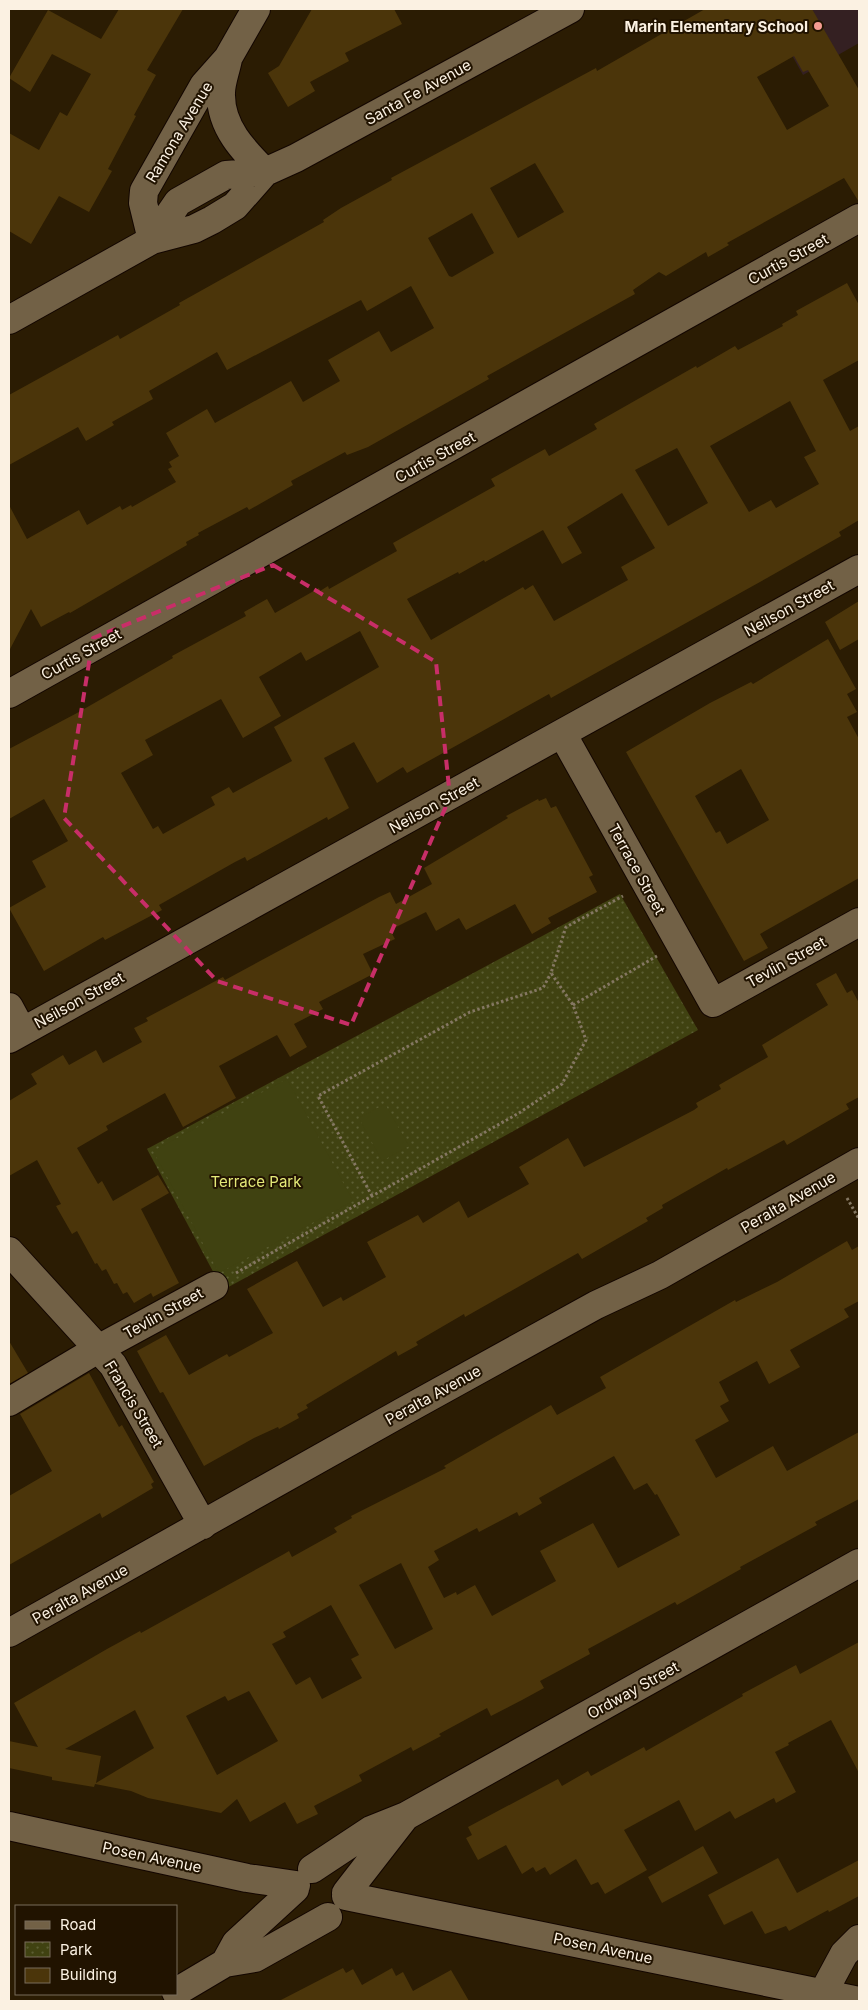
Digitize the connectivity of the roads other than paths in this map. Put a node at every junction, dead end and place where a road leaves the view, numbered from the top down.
1 (256, 9) edge
2 (570, 9) edge
3 (228, 58) junction
4 (265, 172) junction
5 (859, 218) edge
6 (152, 240) junction
7 (9, 320) edge
8 (859, 569) edge
9 (9, 694) edge
10 (563, 734) junction
11 (859, 922) edge
12 (713, 1002) joint
13 (9, 1007) edge
14 (15, 1035) edge
15 (859, 1162) edge
16 (9, 1251) edge
17 (214, 1286) road end
18 (98, 1349) junction
19 (9, 1402) edge
20 (203, 1525) junction
21 (859, 1563) edge
22 (9, 1634) edge
23 (406, 1816) junction
24 (9, 1826) edge
25 (301, 1881) junction
26 (346, 1894) junction
27 (328, 1917) junction
28 (859, 1939) edge
29 (225, 1963) junction
30 (178, 1991) edge
31 (823, 1993) junction
32 (859, 2001) edge

1 - 3 street, Ramona Avenue
2 - 4 street, Santa Fe Avenue
3 - 4 street, Ramona Avenue
3 - 6 street, Ramona Avenue
4 - 6 street, Santa Fe Avenue
5 - 9 street, Curtis Street
6 - 7 street, Santa Fe Avenue
8 - 10 street, Neilson Street
10 - 12 street, Terrace Street
10 - 14 street, Neilson Street
11 - 12 street, Tevlin Street
13 - 14 street
15 - 20 street, Peralta Avenue
16 - 18 street, Francis Street
17 - 18 street, Tevlin Street
18 - 19 street, Tevlin Street
18 - 20 street, Francis Street
20 - 22 street, Peralta Avenue
21 - 23 street, Ordway Street
23 - 25 street, Ordway Street
23 - 26 street, Ordway Street
24 - 25 street, Posen Avenue
25 - 26 street, Posen Avenue
25 - 27 street
25 - 29 street, Ordway Street
26 - 27 street, Ordway Street
26 - 31 street, Posen Avenue
27 - 29 street, Ordway Street
28 - 31 street
29 - 30 street, Ordway Street
31 - 32 street, Posen Avenue

